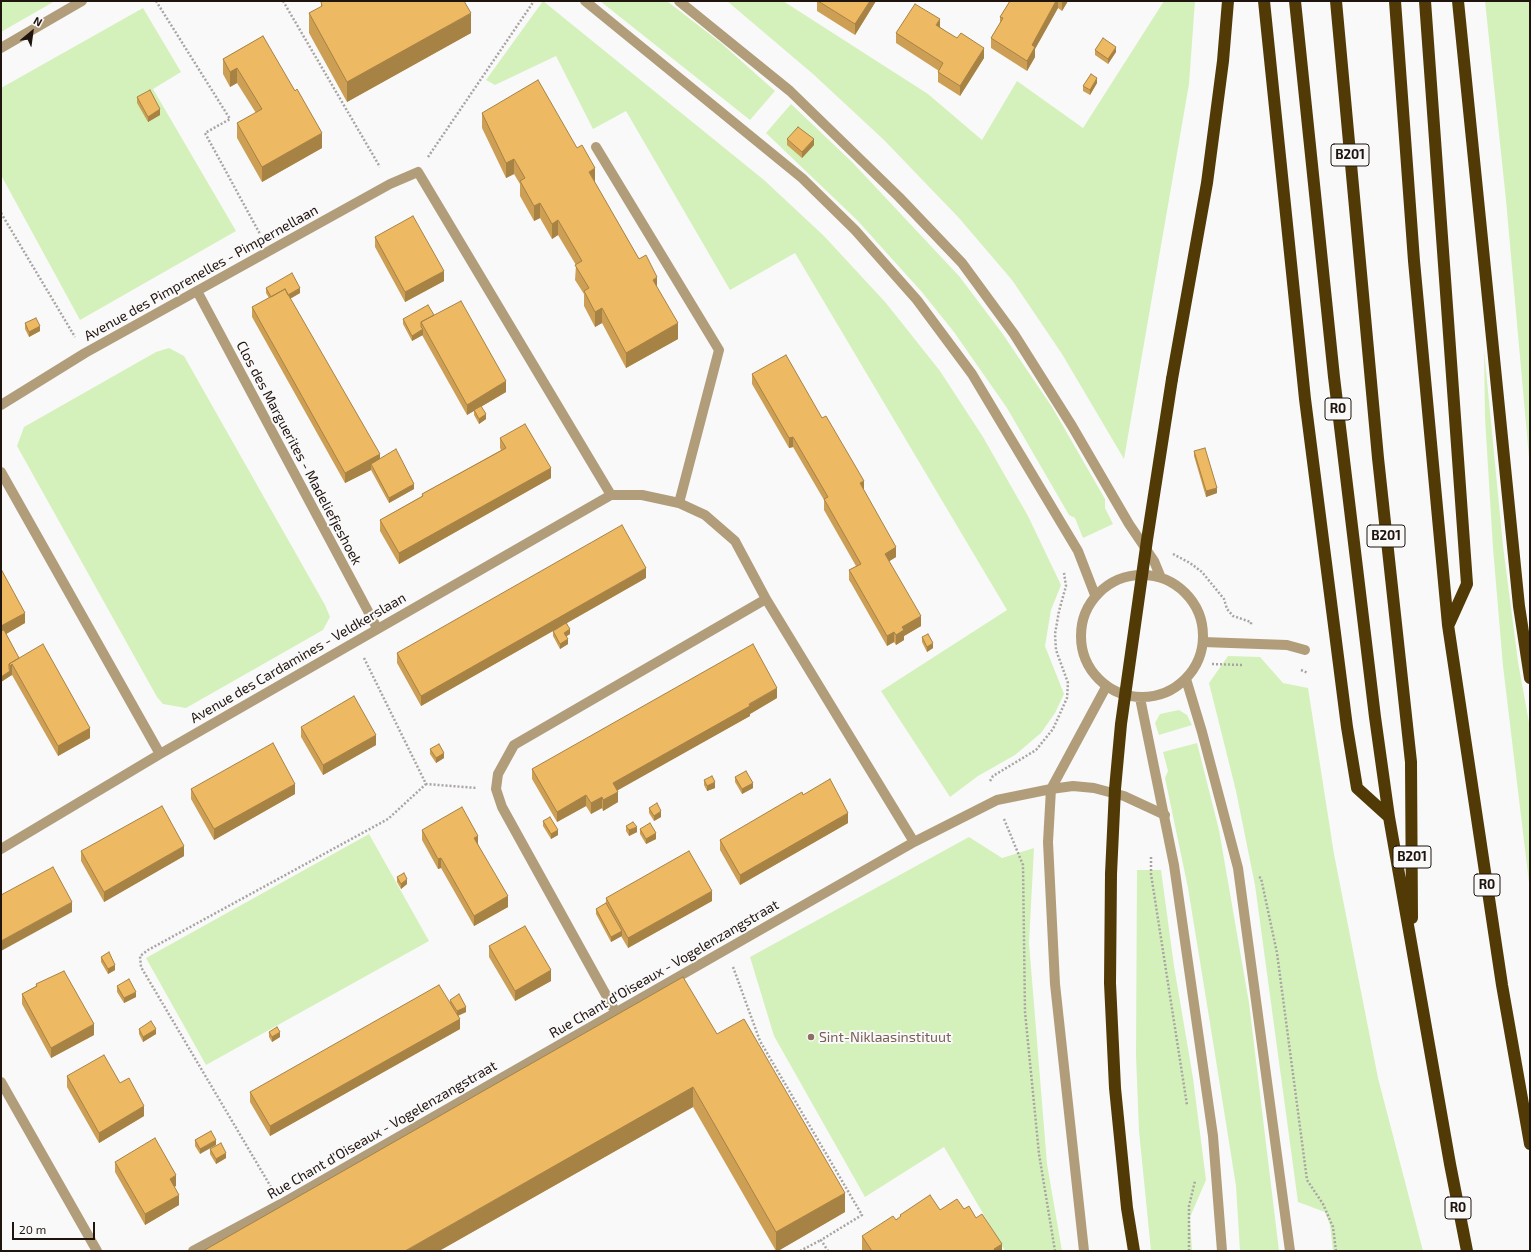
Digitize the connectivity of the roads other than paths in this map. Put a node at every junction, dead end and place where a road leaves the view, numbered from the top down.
1 (82, 1) edge
2 (585, 1) edge
3 (678, 1) edge
4 (1228, 1) edge
5 (1264, 1) edge
6 (1295, 1) edge
7 (1336, 1) edge
8 (1395, 1) edge
9 (1425, 1) edge
10 (1458, 1) edge
11 (1, 48) edge
12 (596, 147) dead end
13 (197, 291) junction
14 (1, 405) edge
15 (1, 472) edge
16 (611, 495) junction
17 (679, 504) junction
18 (1161, 578) junction
19 (1095, 595) junction
20 (766, 599) junction
21 (1448, 625) junction
22 (377, 628) junction
23 (1203, 642) junction
24 (1304, 650) dead end
25 (1530, 678) edge
26 (1186, 679) junction
27 (1106, 687) junction
28 (1140, 698) junction
29 (160, 754) junction
30 (1051, 789) junction
31 (1165, 815) junction
32 (1389, 817) junction
33 (914, 842) junction
34 (1, 849) edge
35 (1413, 953) junction
36 (616, 1013) junction
37 (1, 1082) edge
38 (1530, 1144) edge
39 (97, 1251) edge
40 (193, 1251) edge
41 (1084, 1251) edge
42 (1134, 1251) edge
43 (1222, 1251) edge
44 (1290, 1251) edge
45 (1467, 1251) edge

1 - 11 street
2 - 19 street
3 - 18 street
4 - 42 highway, bridge
5 - 32 highway
6 - 32 highway, R0
7 - 35 highway, B201
8 - 21 highway, R0
9 - 21 highway
10 - 25 highway
12 - 17 street
13 - 14 street, Avenue des Pimprenelles - Pimpernellaan
13 - 16 street, Avenue des Pimprenelles - Pimpernellaan
13 - 22 street, Clos des Marguerites - Madeliefjeshoek
15 - 29 street
16 - 17 street
16 - 22 street, Avenue des Cardamines - Veldkerslaan
17 - 20 street
18 - 19 street
18 - 23 street
19 - 27 street
20 - 33 street
20 - 36 street
21 - 38 highway, R0
22 - 29 street, Avenue des Cardamines - Veldkerslaan
23 - 24 street
23 - 26 street
26 - 28 street
26 - 44 street
27 - 28 street
27 - 30 street
28 - 31 street
29 - 34 street, Avenue des Cardamines - Veldkerslaan
30 - 31 street, Rue Chant d'Oiseaux - Vogelenzangstraat
30 - 33 street, Rue Chant d'Oiseaux - Vogelenzangstraat
30 - 41 street
31 - 43 street
32 - 35 highway, R0
33 - 36 street, Rue Chant d'Oiseaux - Vogelenzangstraat
35 - 45 highway, R0
36 - 40 street, Rue Chant d'Oiseaux - Vogelenzangstraat
37 - 39 street

